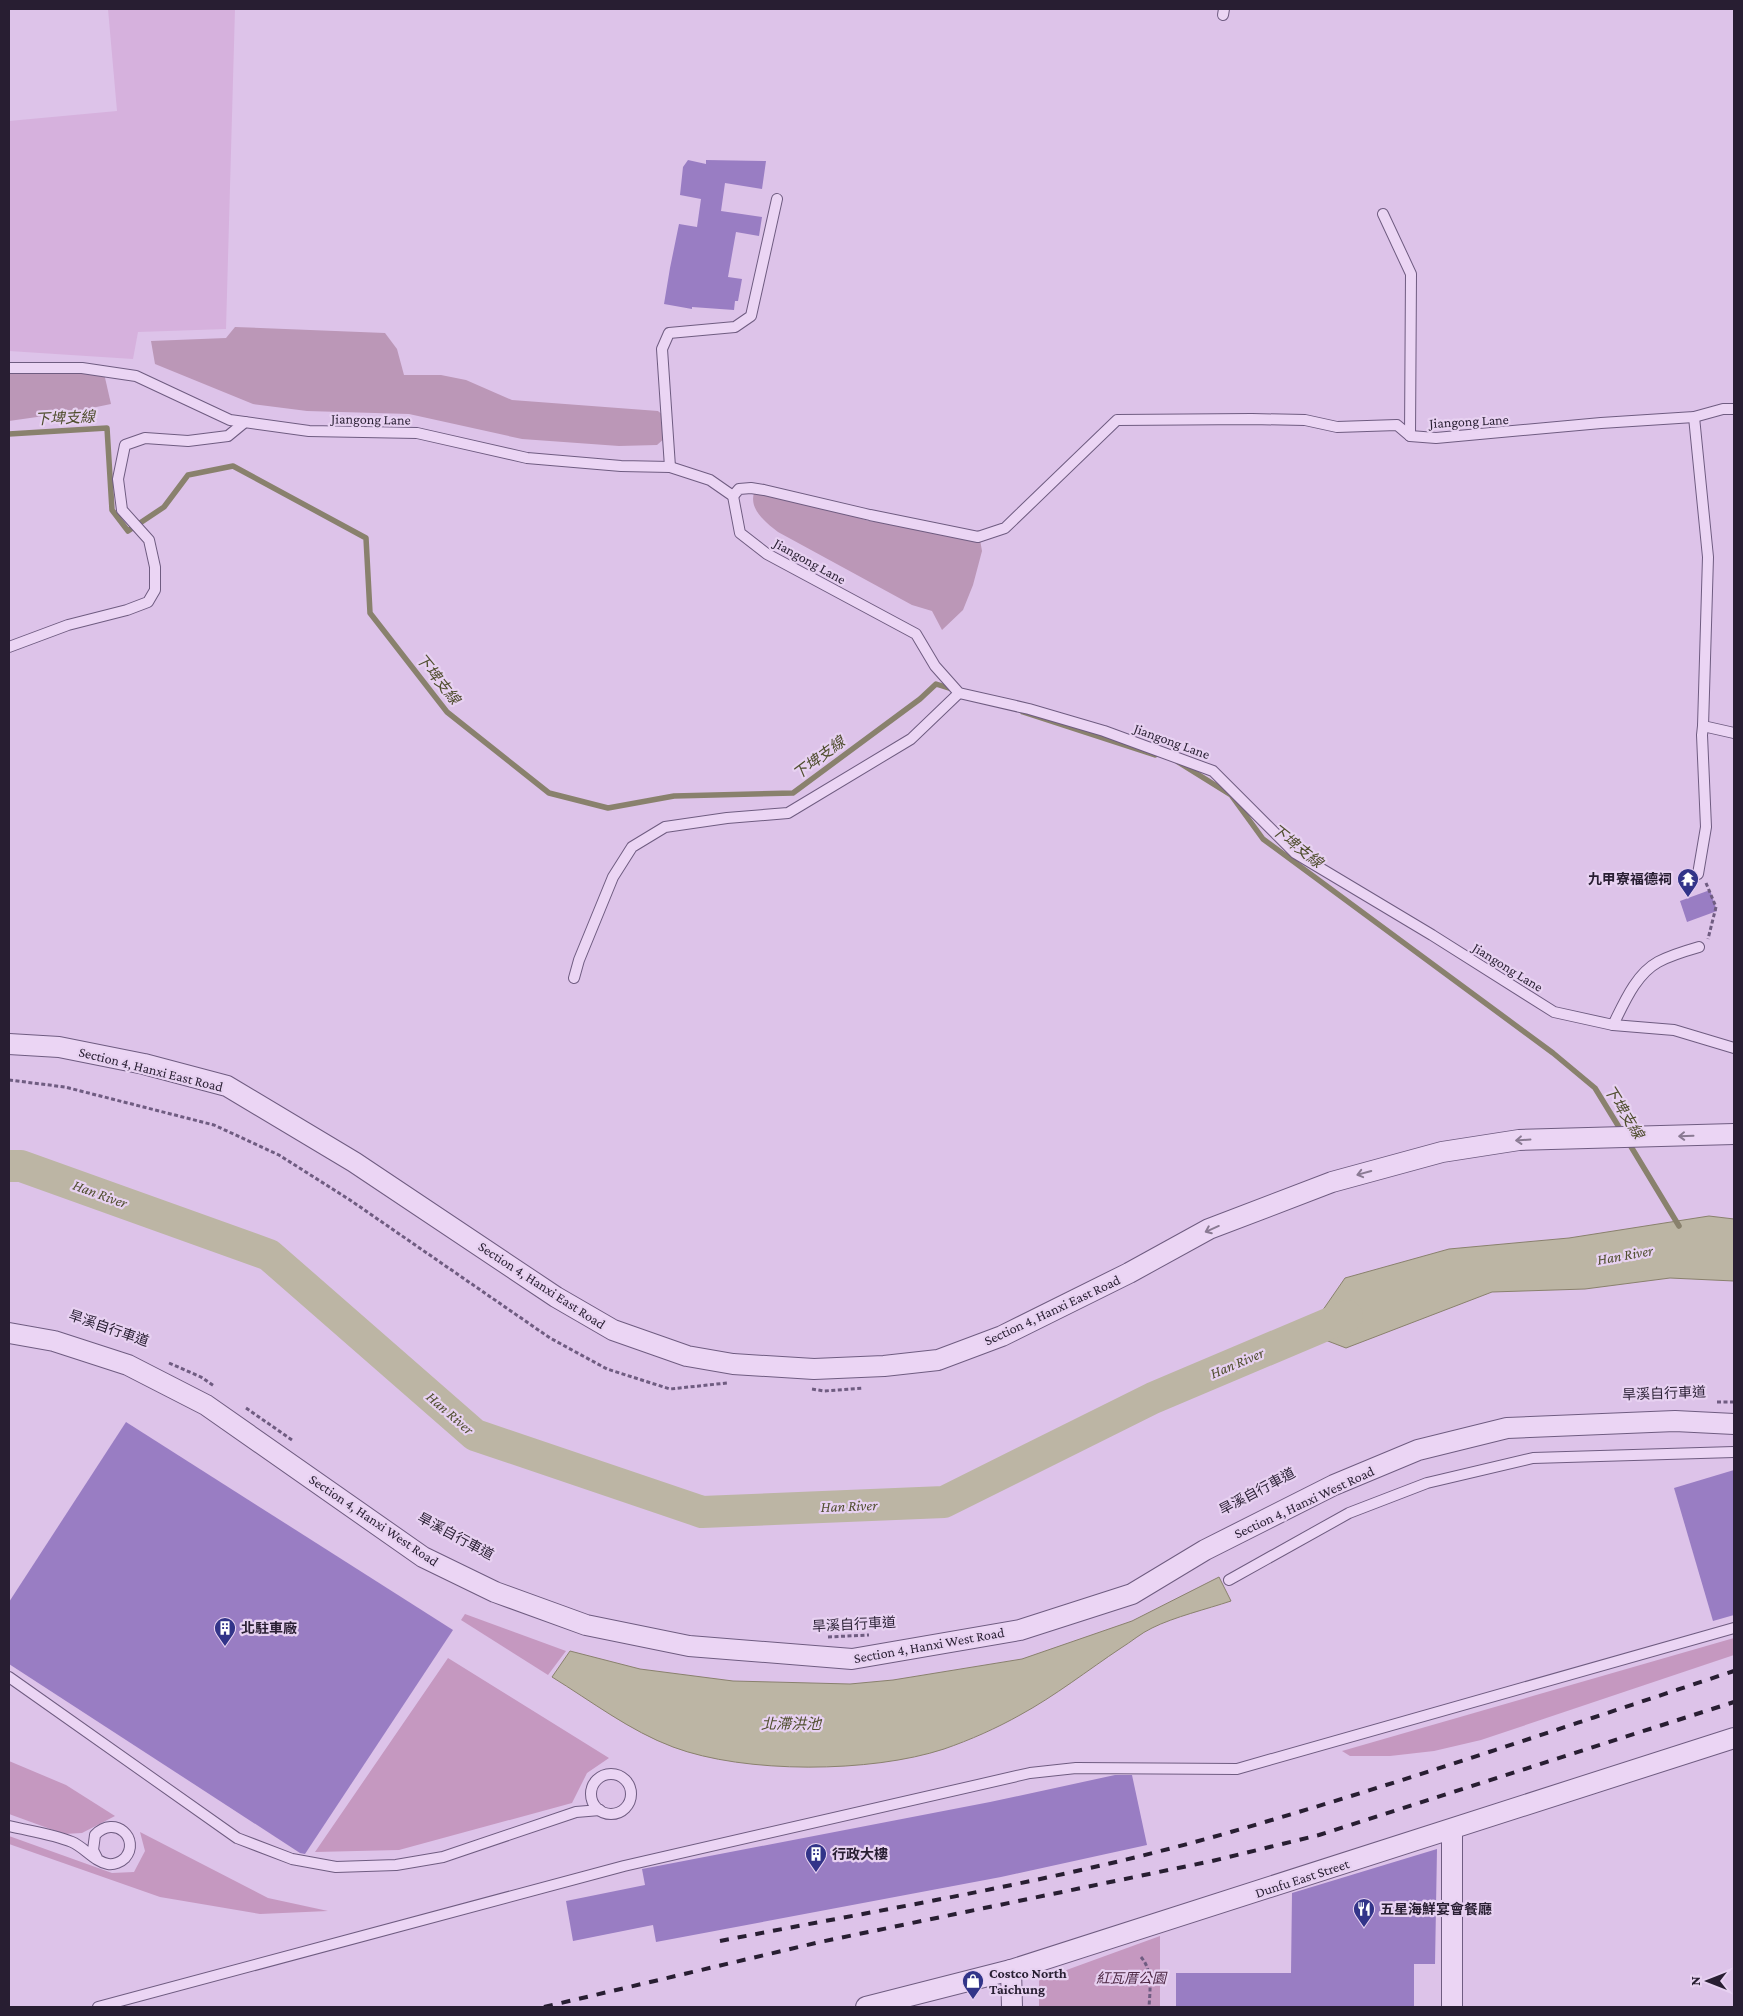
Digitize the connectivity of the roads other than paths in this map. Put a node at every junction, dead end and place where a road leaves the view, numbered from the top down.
1 (777, 200) dead end
2 (1383, 214) dead end
3 (9, 368) edge
4 (1734, 408) edge
5 (1694, 417) junction
6 (245, 422) junction
7 (1410, 436) junction
8 (670, 467) junction
9 (733, 496) junction
10 (9, 647) edge
11 (959, 693) junction
12 (1703, 726) junction
13 (1734, 733) edge
14 (1698, 874) road end
15 (1699, 947) road end
16 (574, 978) dead end
17 (1614, 1025) junction
18 (9, 1044) edge
19 (1734, 1048) edge
20 (1734, 1134) edge
21 (9, 1333) edge
22 (1734, 1424) edge
23 (1734, 1452) edge
24 (1230, 1580) dead end
25 (1734, 1628) edge
26 (9, 1677) edge
27 (1734, 1738) edge
28 (591, 1793) junction
29 (600, 1810) junction
30 (576, 1812) junction
31 (9, 1826) edge
32 (1452, 1830) junction
33 (95, 1835) junction
34 (73, 1842) junction
35 (97, 1858) junction
36 (1011, 1970) junction
37 (98, 2007) edge
38 (866, 2007) edge
39 (1012, 2007) edge
40 (1452, 2007) edge

1 - 8 lane
2 - 7 lane
3 - 6 lane, Jiangong Lane
4 - 5 lane, Jiangong Lane
5 - 7 lane, Jiangong Lane
5 - 12 lane
6 - 8 lane, Jiangong Lane
6 - 10 lane
7 - 9 lane, Jiangong Lane
8 - 9 lane, Jiangong Lane
9 - 11 lane, Jiangong Lane
11 - 16 lane
11 - 17 lane, Jiangong Lane
12 - 13 lane
12 - 14 lane
15 - 17 lane
17 - 19 lane, Jiangong Lane
20 -> 18 street, Section 4, Hanxi East Road
21 - 22 street, Section 4, Hanxi West Road
23 - 24 lane
25 - 37 lane
26 - 30 lane
27 - 32 street, Dunfu East Street
28 - 29 lane
28 - 29 lane
28 - 30 lane
29 - 30 lane
31 - 34 lane
32 - 36 street, Dunfu East Street
32 - 40 street
33 - 34 lane
33 - 35 lane
33 - 35 lane
34 - 35 lane
36 - 38 street, Dunfu East Street
36 - 39 street

